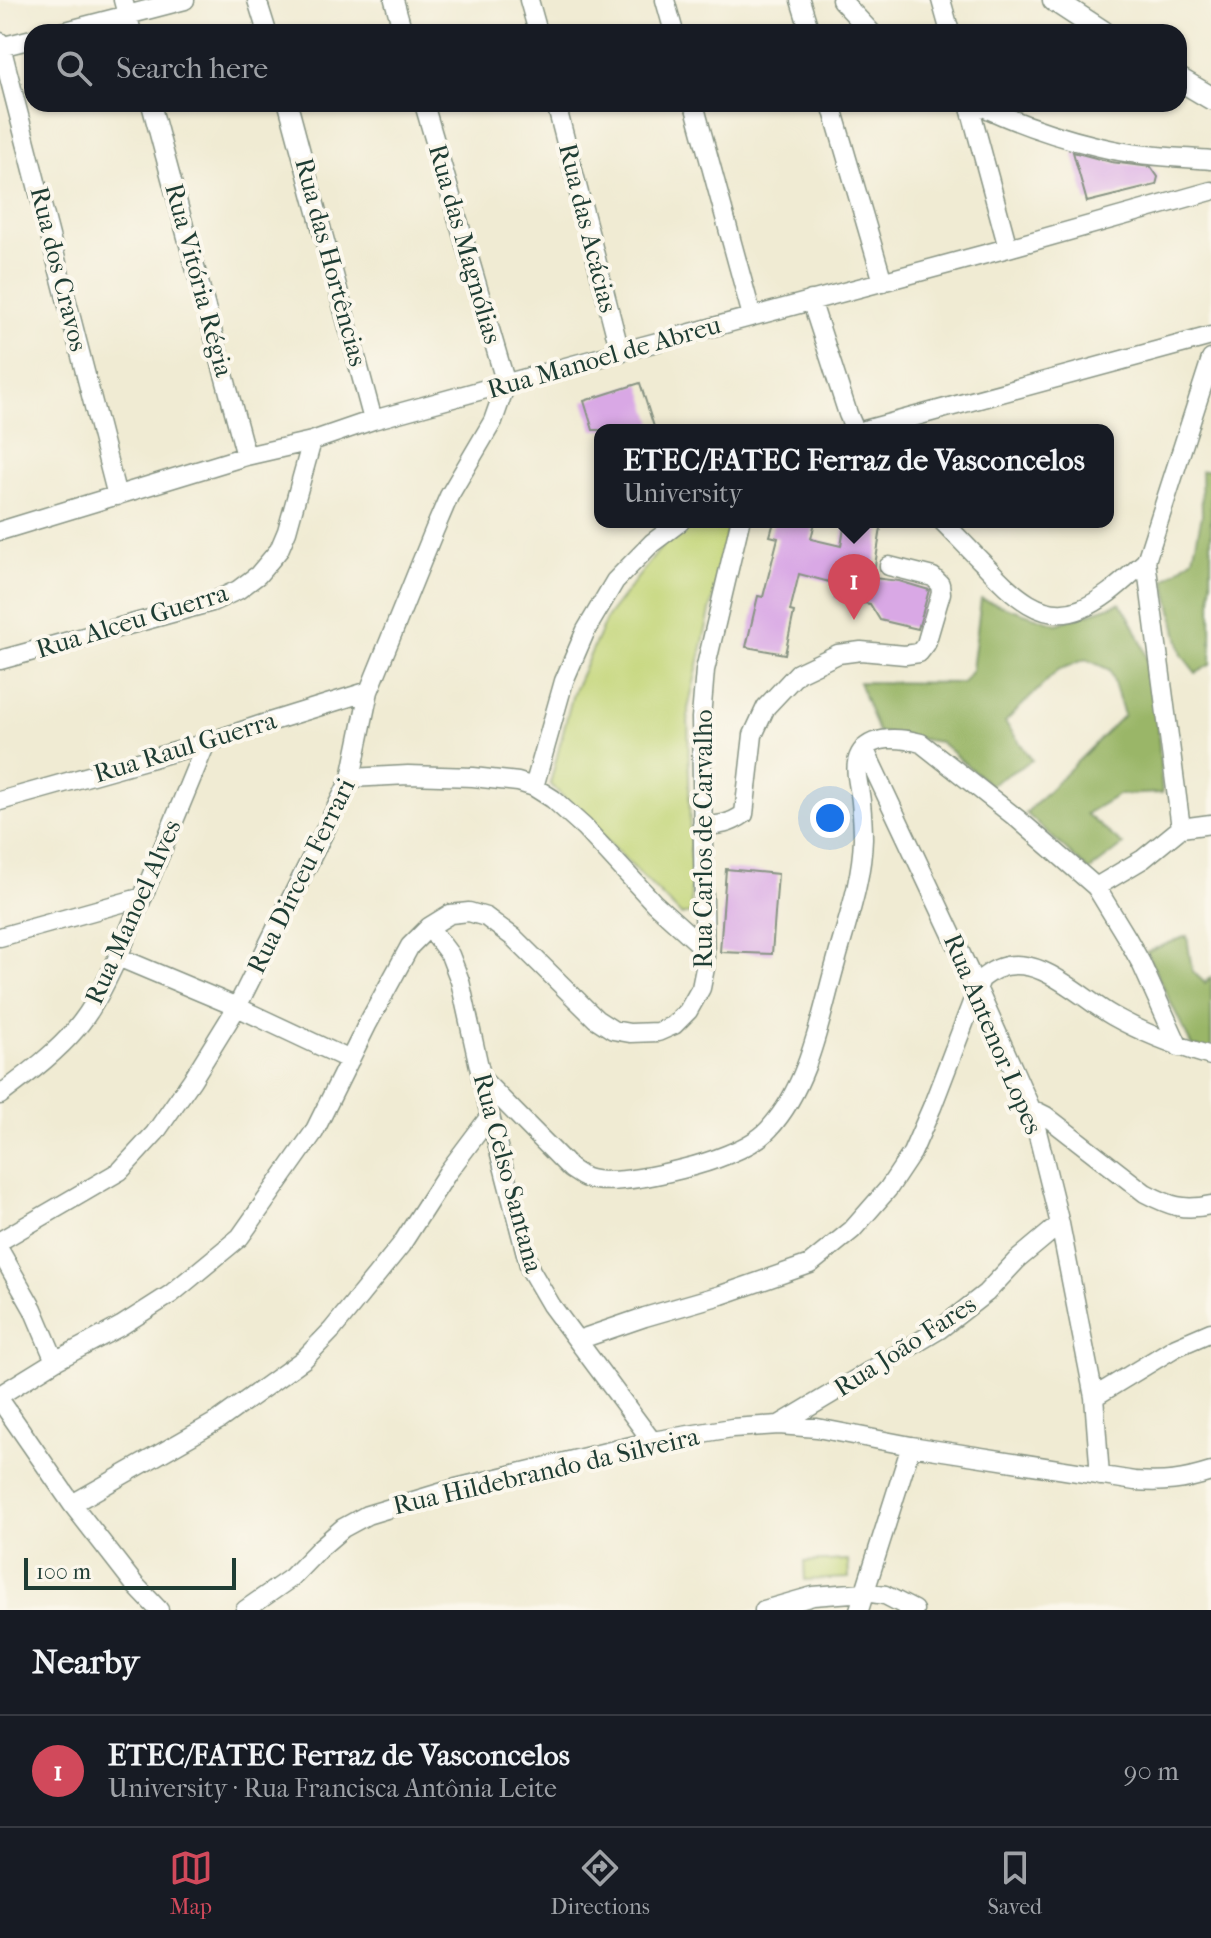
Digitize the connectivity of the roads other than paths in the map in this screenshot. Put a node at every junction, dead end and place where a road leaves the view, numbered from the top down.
1 (185, 0) edge
2 (257, 0) edge
3 (394, 0) edge
4 (529, 0) edge
5 (665, 0) edge
6 (800, 0) edge
7 (841, 0) edge
8 (941, 0) edge
9 (1054, 0) edge
10 (1081, 8) edge
11 (127, 16) edge
12 (94, 24) edge
13 (264, 24) edge
14 (401, 24) edge
15 (536, 24) edge
16 (672, 24) edge
17 (808, 24) edge
18 (864, 24) edge
19 (948, 24) edge
20 (1096, 24) edge
21 (24, 41) edge
22 (0, 46) edge
23 (1187, 84) edge
24 (1211, 98) edge
25 (153, 112) edge
26 (290, 112) edge
27 (426, 112) edge
28 (558, 112) edge
29 (696, 112) edge
30 (833, 112) edge
31 (971, 112) edge
32 (994, 112) edge
33 (1211, 160) edge
34 (1211, 191) edge
35 (1008, 248) junction
36 (883, 282) junction
37 (811, 300) junction
38 (752, 316) junction
39 (1211, 336) edge
40 (620, 352) junction
41 (1211, 359) edge
42 (506, 384) junction
43 (373, 420) junction
44 (852, 424) edge
45 (887, 424) edge
46 (312, 441) junction
47 (246, 456) junction
48 (117, 496) junction
49 (672, 528) edge
50 (739, 528) edge
51 (949, 528) edge
52 (0, 531) edge
53 (1146, 561) junction
54 (889, 566) dead end
55 (0, 660) edge
56 (369, 691) junction
57 (206, 743) junction
58 (864, 748) junction
59 (351, 778) junction
60 (534, 787) junction
61 (0, 801) edge
62 (1211, 824) edge
63 (702, 825) junction
64 (1181, 828) junction
65 (1096, 887) junction
66 (143, 897) junction
67 (429, 927) junction
68 (0, 937) edge
69 (705, 949) junction
70 (118, 957) junction
71 (978, 990) junction
72 (237, 1007) junction
73 (1179, 1047) junction
74 (1211, 1056) edge
75 (350, 1060) junction
76 (481, 1078) junction
77 (0, 1095) edge
78 (1032, 1111) junction
79 (490, 1116) junction
80 (1211, 1205) edge
81 (1060, 1224) junction
82 (0, 1241) edge
83 (0, 1251) edge
84 (1211, 1332) edge
85 (578, 1340) junction
86 (55, 1361) junction
87 (1094, 1397) junction
88 (0, 1398) edge
89 (779, 1425) junction
90 (652, 1441) junction
91 (911, 1446) junction
92 (1211, 1472) edge
93 (1100, 1476) junction
94 (72, 1504) junction
95 (862, 1601) edge
96 (159, 1610) edge
97 (245, 1610) edge
98 (764, 1610) edge
99 (914, 1610) edge

1 - 11 street
2 - 13 street
3 - 14 street
4 - 15 street
5 - 16 street
6 - 17 street
7 - 18 street
8 - 19 street
9 - 10 main road
10 - 20 main road
11 - 12 street
21 - 22 street
22 - 48 street, Rua dos Cravos
23 - 24 main road
25 - 47 street, Rua Vitória Régia
26 - 43 street, Rua das Hortências
27 - 42 street, Rua das Magnólias
28 - 40 street, Rua das Acácias
29 - 38 street
30 - 36 street
31 - 35 street
32 - 33 street
34 - 35 street, Rua Manoel de Abreu
35 - 36 street, Rua Manoel de Abreu
36 - 37 street, Rua Manoel de Abreu
37 - 38 street, Rua Manoel de Abreu
37 - 44 street
38 - 40 street, Rua Manoel de Abreu
39 - 45 street
40 - 42 street, Rua Manoel de Abreu
41 - 53 street
42 - 43 street, Rua Manoel de Abreu
42 - 56 street, Rua Dirceu Ferrari
43 - 46 street, Rua Manoel de Abreu
46 - 47 street, Rua Manoel de Abreu
46 - 55 street, Rua Alceu Guerra
47 - 48 street, Rua Manoel de Abreu
48 - 52 street, Rua Manoel de Abreu
49 - 60 street
50 - 63 street, Rua Carlos de Carvalho
51 - 53 street
53 - 64 street
54 - 63 street
56 - 57 street, Rua Raul Guerra
56 - 59 street, Rua Dirceu Ferrari
57 - 61 street, Rua Raul Guerra
57 - 66 street, Rua Manoel Alves
58 - 65 street
58 - 71 street, Rua Antenor Lopes
58 - 76 street
59 - 60 street
59 - 72 street, Rua Dirceu Ferrari
60 - 69 street
62 - 64 street
63 - 69 street, Rua Carlos de Carvalho
64 - 65 street
65 - 73 street
66 - 68 street
66 - 70 street, Rua Manoel Alves
67 - 69 street, Rua Carlos de Carvalho
67 - 75 street
67 - 76 street, Rua Celso Santana
70 - 72 street
70 - 77 street, Rua Manoel Alves
71 - 73 street
71 - 78 street, Rua Antenor Lopes
71 - 85 street
72 - 75 street
72 - 82 street, Rua Dirceu Ferrari
73 - 74 street
75 - 86 street
76 - 79 street, Rua Celso Santana
78 - 80 street
78 - 81 street, Rua Antenor Lopes
79 - 85 street, Rua Celso Santana
79 - 94 street
81 - 87 street, Rua Antenor Lopes
81 - 89 street, Rua João Fares
83 - 86 street
84 - 87 street
85 - 90 street, Rua Celso Santana
86 - 88 street
87 - 93 street, Rua Antenor Lopes
88 - 94 street
89 - 90 street, Rua Hildebrando da Silveira
89 - 91 street, Rua Hildebrando da Silveira
90 - 97 street, Rua Hildebrando da Silveira
91 - 93 street, Rua Hildebrando da Silveira
91 - 95 street
92 - 93 street, Rua Hildebrando da Silveira
94 - 96 street
95 - 98 street
95 - 99 street

